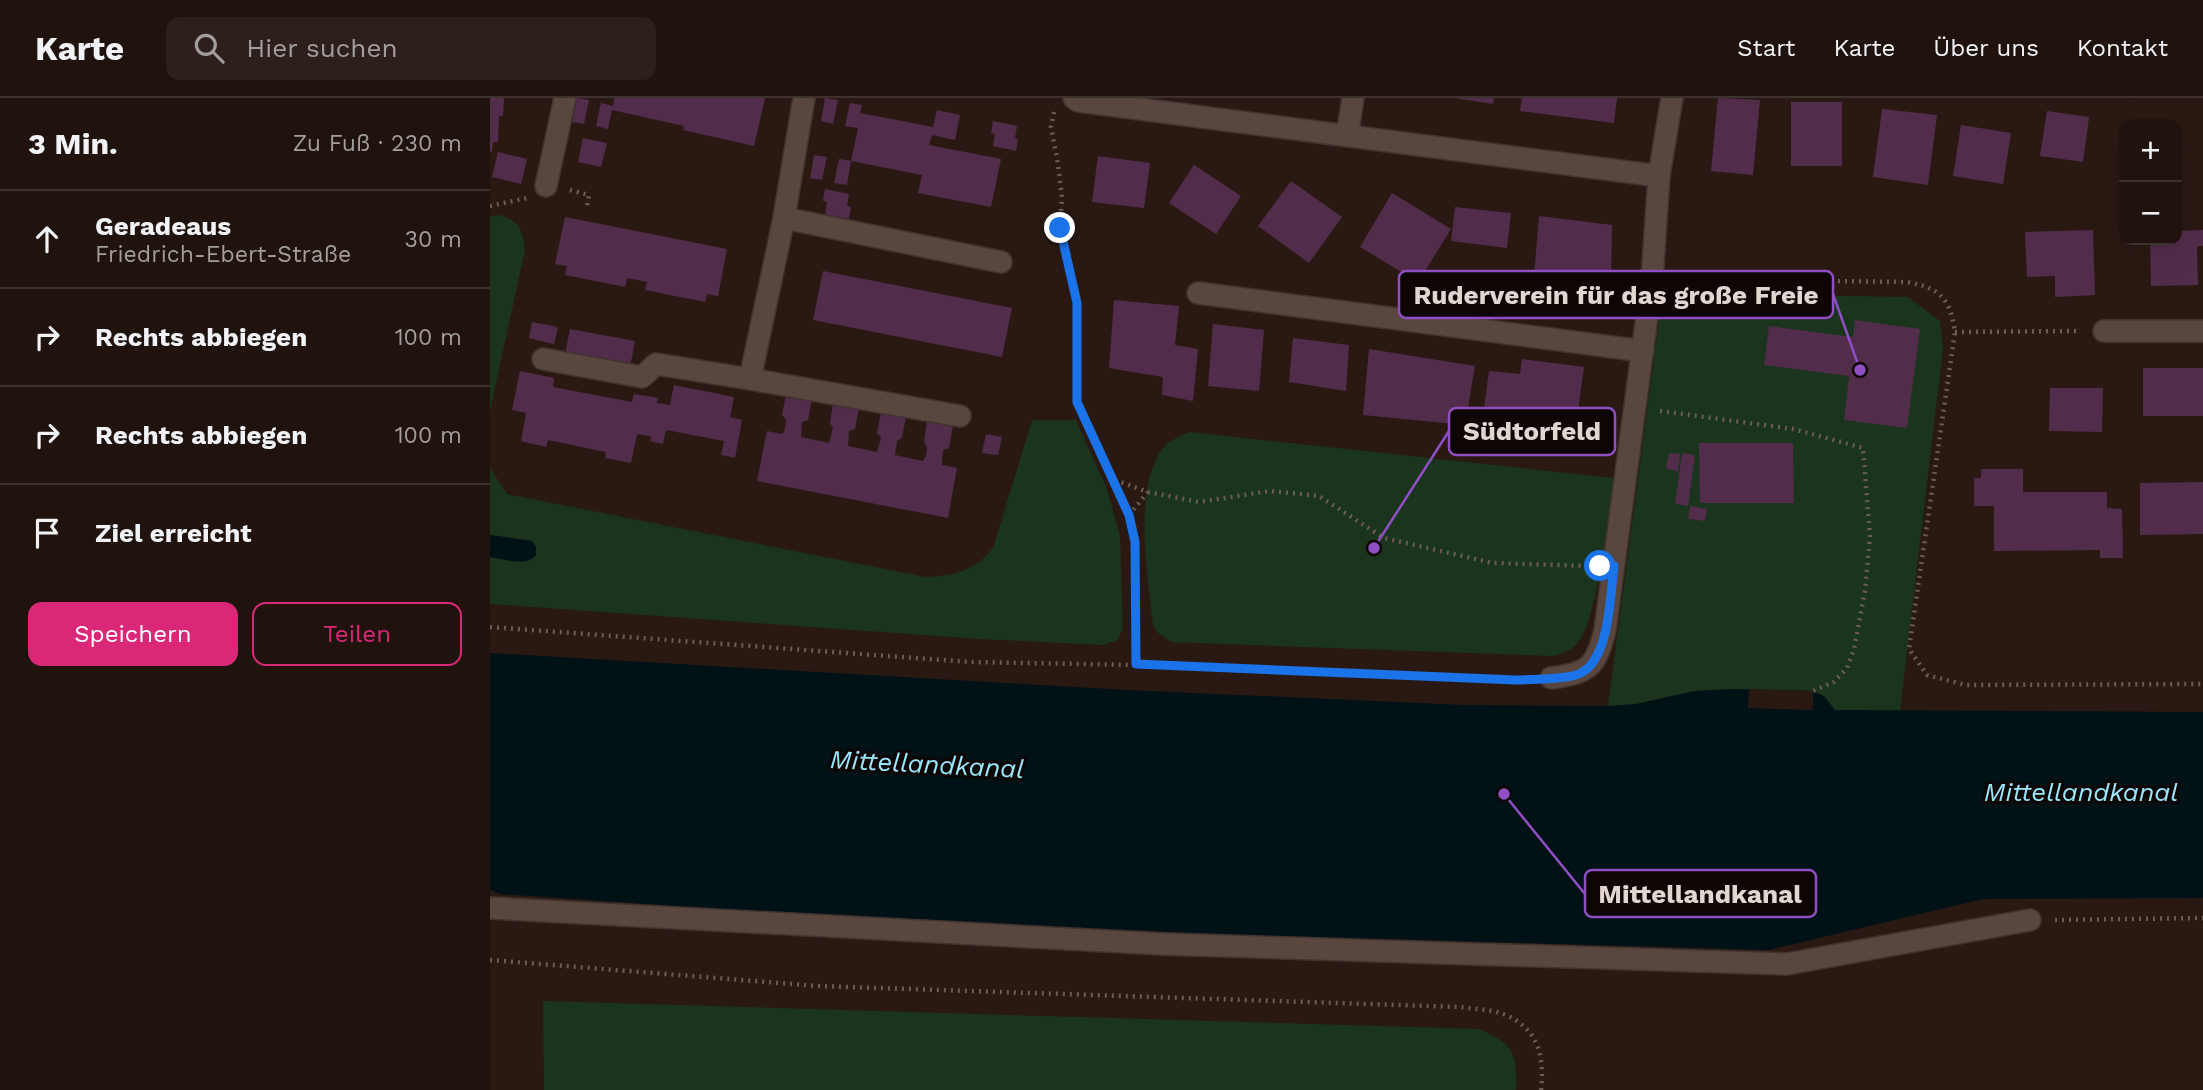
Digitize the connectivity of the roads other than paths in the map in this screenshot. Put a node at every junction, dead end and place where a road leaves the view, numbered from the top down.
1 (565, 98) edge
2 (804, 98) edge
3 (1074, 98) edge
4 (1353, 98) edge
5 (1672, 98) edge
6 (1347, 136) junction
7 (1659, 176) junction
8 (546, 186) road end
9 (784, 218) junction
10 (1001, 262) dead end
11 (1198, 293) dead end
12 (2104, 331) road end
13 (2203, 331) edge
14 (1643, 351) junction
15 (542, 359) dead end
16 (750, 379) junction
17 (960, 416) dead end
18 (1551, 678) road end
19 (490, 908) edge
20 (2030, 920) road end

1 - 8 street
2 - 9 street
3 - 6 street
4 - 6 street
5 - 7 street
6 - 7 street
7 - 14 street
9 - 10 street
9 - 16 street
11 - 14 street
12 - 13 street
14 - 18 street
15 - 16 street
16 - 17 street
19 - 20 street

